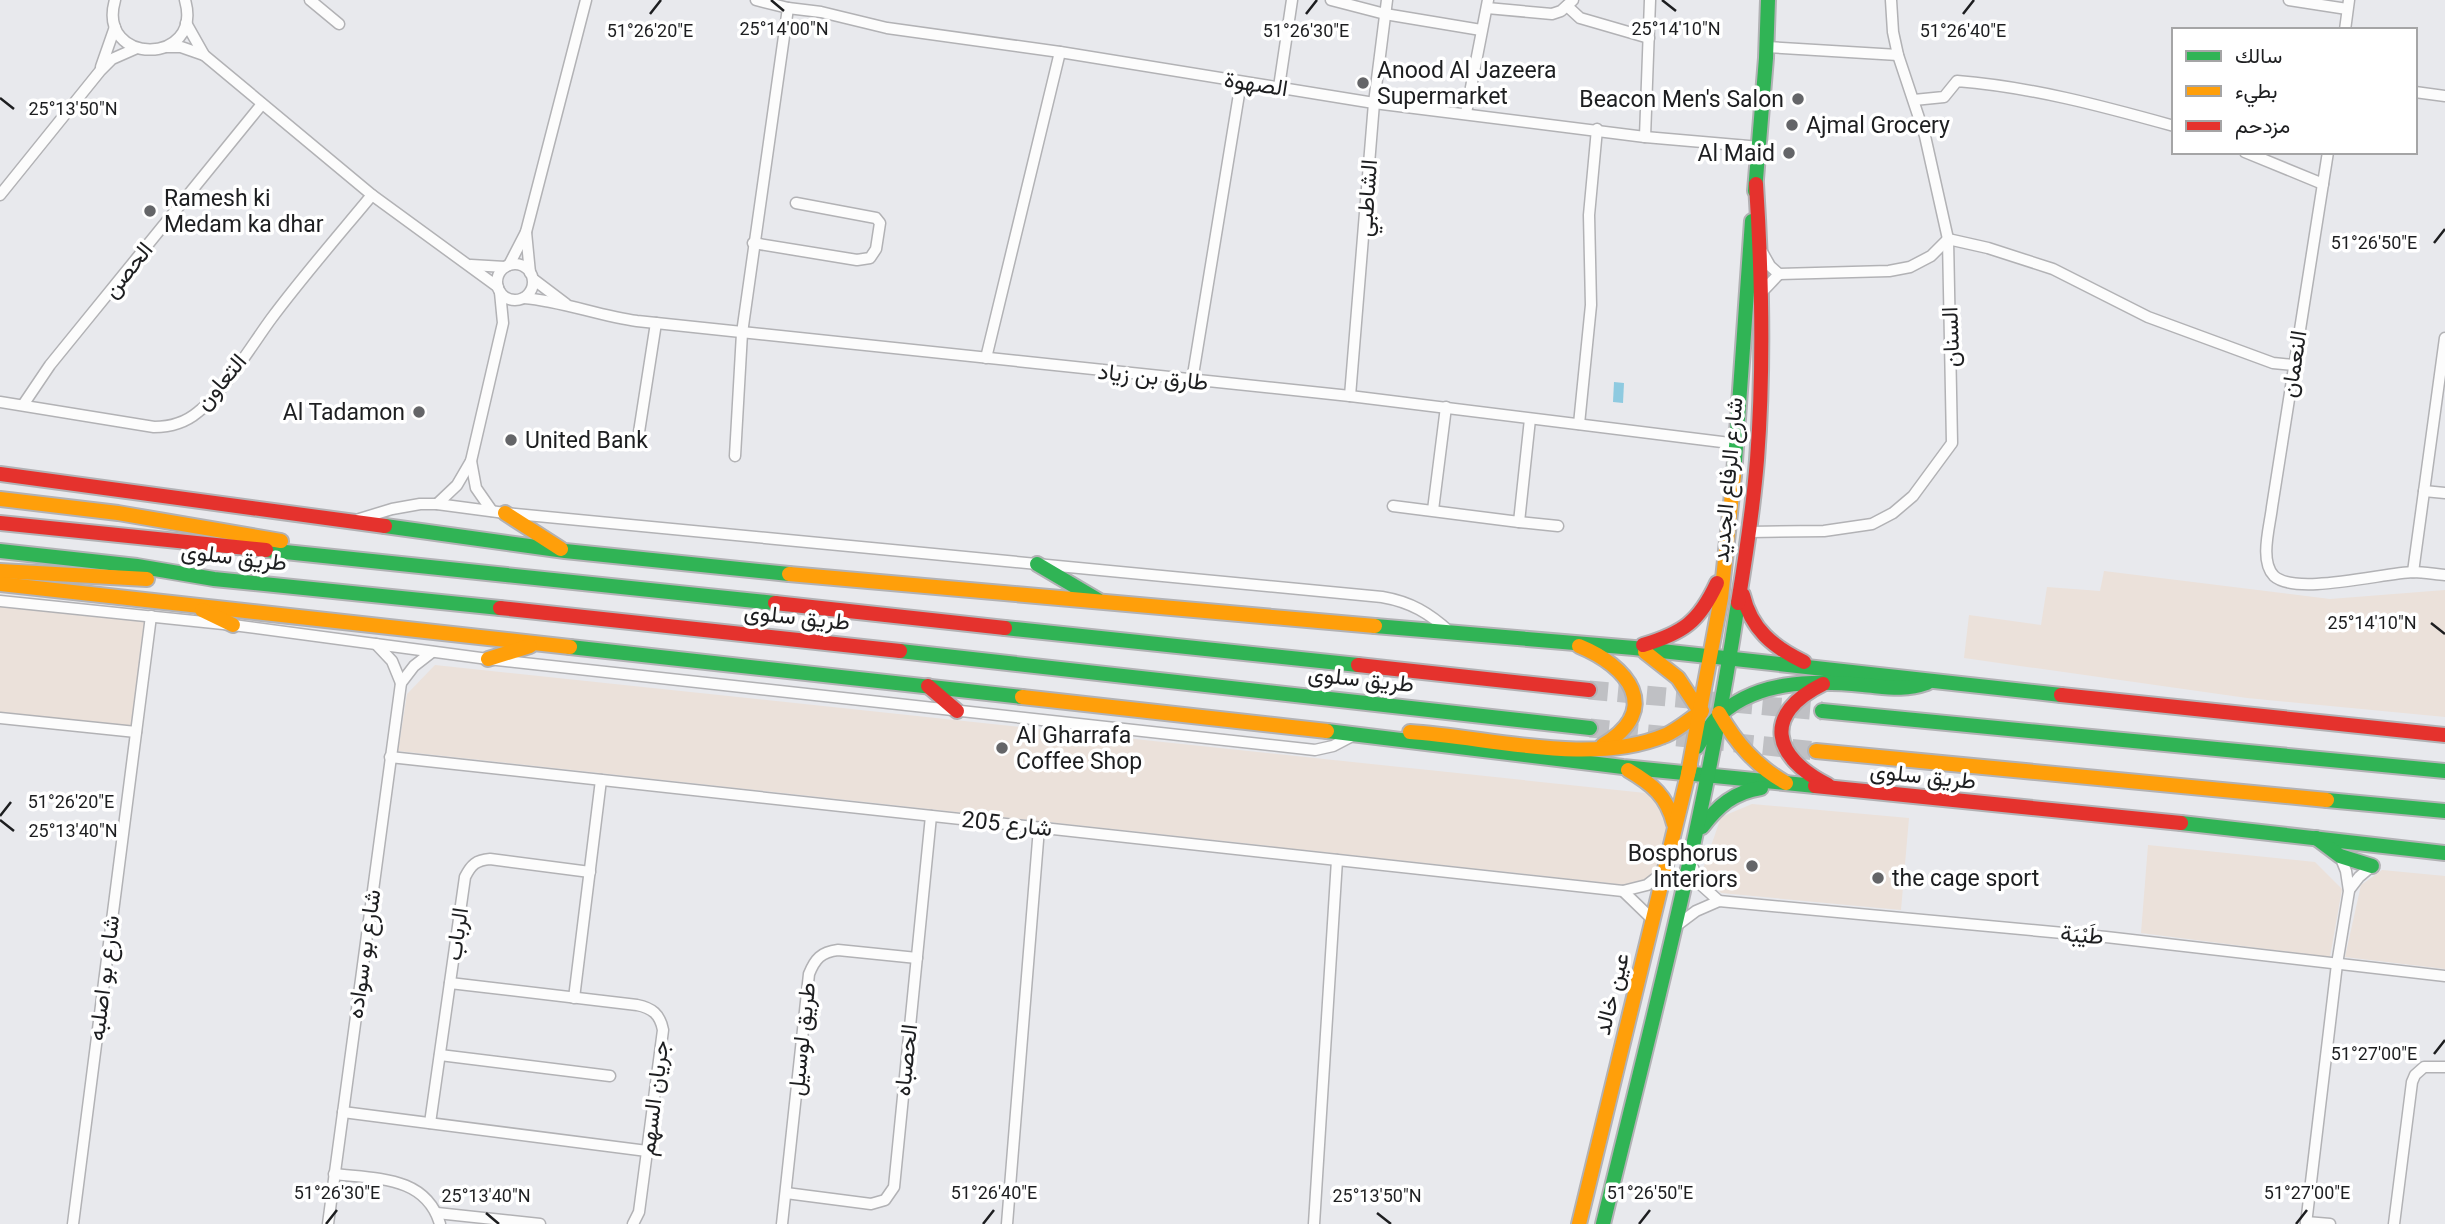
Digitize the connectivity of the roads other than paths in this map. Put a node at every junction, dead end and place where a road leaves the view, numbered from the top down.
1 (185, 0) edge
2 (310, 0) edge
3 (586, 0) edge
4 (756, 0) edge
5 (1292, 0) edge
6 (1331, 0) edge
7 (1387, 0) edge
8 (1650, 0) edge
9 (1768, 0) edge
10 (1891, 0) edge
11 (2289, 0) edge
12 (114, 1) edge
13 (1570, 3) edge
14 (1487, 4) edge
15 (2348, 5) edge
16 (788, 8) junction
17 (1385, 14) junction
18 (186, 23) junction
19 (339, 24) dead end
20 (115, 27) junction
21 (2345, 28) edge
22 (1481, 30) junction
23 (1649, 38) junction
24 (167, 47) junction
25 (1767, 47) junction
26 (136, 48) junction
27 (1060, 52) junction
28 (204, 55) junction
29 (1898, 55) junction
30 (100, 71) junction
31 (1241, 82) junction
32 (1279, 87) junction
33 (2417, 92) edge
34 (2445, 96) edge
35 (1914, 100) junction
36 (1374, 103) junction
37 (262, 104) junction
38 (1466, 113) junction
39 (2172, 125) edge
40 (1597, 129) junction
41 (1645, 136) junction
42 (1760, 146) junction
43 (2250, 154) edge
44 (2328, 154) edge
45 (1756, 184) junction
46 (2323, 184) junction
47 (0, 195) edge
48 (372, 195) junction
49 (796, 203) dead end
50 (526, 232) junction
51 (1948, 239) junction
52 (753, 243) junction
53 (1760, 249) junction
54 (470, 265) junction
55 (507, 266) junction
56 (1779, 274) junction
57 (532, 276) junction
58 (499, 289) junction
59 (1761, 293) junction
60 (522, 299) junction
61 (569, 306) junction
62 (503, 323) junction
63 (656, 323) junction
64 (742, 333) junction
65 (2445, 338) edge
66 (986, 358) junction
67 (2294, 365) junction
68 (1192, 381) junction
69 (1350, 396) junction
70 (0, 402) edge
71 (23, 405) junction
72 (1446, 407) junction
73 (1530, 419) junction
74 (1579, 424) junction
75 (639, 432) dead end
76 (1738, 444) junction
77 (735, 456) dead end
78 (471, 461) junction
79 (0, 474) edge
80 (2424, 491) junction
81 (2445, 493) edge
82 (0, 499) edge
83 (437, 504) junction
84 (1393, 506) dead end
85 (1433, 510) junction
86 (498, 512) junction
87 (1519, 522) junction
88 (0, 523) edge
89 (349, 523) junction
90 (1558, 526) dead end
91 (1750, 532) junction
92 (0, 551) edge
93 (565, 551) junction
94 (1727, 559) junction
95 (378, 561) junction
96 (1037, 564) junction
97 (0, 571) edge
98 (2413, 572) junction
99 (2445, 575) edge
100 (214, 579) junction
101 (0, 584) edge
102 (1742, 584) junction
103 (0, 601) edge
104 (1102, 602) junction
105 (195, 606) junction
106 (151, 616) junction
107 (233, 625) junction
108 (1451, 632) junction
109 (1571, 642) junction
110 (375, 643) junction
111 (536, 644) junction
112 (1634, 648) junction
113 (432, 653) junction
114 (1712, 656) junction
115 (1731, 658) junction
116 (488, 659) junction
117 (1818, 667) junction
118 (1930, 681) junction
119 (401, 683) junction
120 (1828, 683) junction
121 (928, 686) junction
122 (1588, 690) tunnel mouth
123 (1712, 701) junction
124 (957, 711) junction
125 (1822, 711) tunnel mouth
126 (1700, 712) junction
127 (1720, 716) junction
128 (0, 718) edge
129 (1590, 727) tunnel mouth
130 (1707, 730) junction
131 (136, 732) junction
132 (1356, 734) junction
133 (2445, 735) edge
134 (1598, 747) junction
135 (1816, 751) tunnel mouth
136 (390, 757) junction
137 (1623, 767) junction
138 (2445, 771) edge
139 (1688, 774) junction
140 (1710, 776) junction
141 (601, 780) junction
142 (1790, 785) junction
143 (1842, 791) junction
144 (2445, 811) edge
145 (931, 816) junction
146 (1039, 828) junction
147 (1674, 829) junction
148 (1697, 834) junction
149 (2315, 837) junction
150 (2445, 853) edge
151 (2340, 856) junction
152 (1337, 860) junction
153 (1690, 860) junction
154 (2372, 866) joint
155 (1665, 871) junction
156 (590, 872) junction
157 (1623, 891) junction
158 (2349, 891) junction
159 (1719, 901) junction
160 (1653, 920) junction
161 (1675, 926) junction
162 (917, 958) junction
163 (2337, 964) junction
164 (2445, 976) edge
165 (450, 983) junction
166 (574, 998) junction
167 (440, 1055) junction
168 (2445, 1067) edge
169 (610, 1076) dead end
170 (343, 1112) junction
171 (430, 1123) junction
172 (647, 1151) junction
173 (334, 1174) junction
174 (786, 1193) junction
175 (437, 1213) junction
176 (2306, 1223) edge
177 (73, 1224) edge
178 (328, 1224) edge
179 (440, 1224) edge
180 (540, 1224) edge
181 (633, 1224) edge
182 (782, 1224) edge
183 (1007, 1224) edge
184 (1314, 1224) edge
185 (1579, 1224) edge
186 (1603, 1224) edge
187 (2330, 1224) edge
188 (2394, 1224) edge

1 - 18 street
2 - 19 street
3 - 50 street
4 - 16 street, الصهوة
5 - 32 street
6 - 17 street
7 - 17 street, الشاطبي
8 - 23 street
9 - 25 main road, شارع الرفاع الجديد
10 - 29 street, السنان
11 - 15 street
12 - 20 street
13 - 14 street
13 - 23 street
14 - 22 street
15 - 21 street
16 - 27 street, الصهوة
16 - 52 street
17 - 22 street
17 - 36 street, الشاطبي
18 - 24 street
18 - 28 street
20 - 26 street
20 - 30 street
22 - 38 street
23 - 41 street
24 - 26 street
24 - 28 street
25 - 29 street
25 - 42 main road, شارع الرفاع الجديد
26 - 30 street
27 - 31 street, الصهوة
27 - 66 street
28 - 37 street
29 - 35 street, السنان
30 - 47 street
31 - 32 street, الصهوة
31 - 68 street
32 - 36 street, الصهوة
33 - 34 street
35 - 39 street
35 - 51 street, السنان
36 - 38 street, الصهوة
36 - 69 street, الشاطبي
37 - 48 street
37 - 71 street, الحصن
38 - 40 street, الصهوة
40 - 41 street, الصهوة
40 - 74 street
41 - 42 street, الصهوة
42 - 45 main road, شارع الرفاع الجديد
43 - 46 street
44 - 46 street, النعمان
45 - 53 main road, شارع الرفاع الجديد
45 - 76 main road, شارع الرفاع الجديد
46 - 67 street, النعمان
48 - 54 street
48 - 71 street, التعاون
49 - 52 street
50 - 55 street
50 - 57 street
51 - 56 street
51 - 67 street
51 - 91 street, السنان
52 - 64 street
53 - 56 street
53 - 59 main road, شارع الرفاع الجديد
54 - 55 street
54 - 58 street
55 - 57 street
55 - 58 street
56 - 59 street
57 - 60 street
57 - 61 street, طارق بن زياد
58 - 60 street
58 - 62 street
59 - 91 main road, شارع الرفاع الجديد
60 - 61 street, طارق بن زياد
60 - 62 street
61 - 63 street, طارق بن زياد
62 - 78 street
63 - 64 street, طارق بن زياد
63 - 75 street
64 - 66 street, طارق بن زياد
64 - 77 street
65 - 80 street
66 - 68 street, طارق بن زياد
67 - 98 street, النعمان
68 - 69 street, طارق بن زياد
69 - 72 street, طارق بن زياد
70 - 71 street, التعاون
72 - 73 street, طارق بن زياد
72 - 85 street
73 - 74 street, طارق بن زياد
73 - 87 street
74 - 76 street, طارق بن زياد
76 - 94 main road, شارع الرفاع الجديد
78 - 83 street
78 - 86 street
79 - 89 main road, طريق سلوى
80 - 81 street
80 - 98 street
82 - 95 main road
83 - 86 street, طريق سلوى
83 - 89 street, طريق سلوى
84 - 85 street
85 - 87 street
86 - 93 main road
86 - 96 street, طريق سلوى
87 - 90 street
88 - 95 main road, طريق سلوى
89 - 93 main road, طريق سلوى
91 - 102 main road, شارع الرفاع الجديد
92 - 100 main road, طريق سلوى
93 - 104 main road, طريق سلوى
94 - 112 main road
94 - 114 main road, شارع الرفاع الجديد
95 - 122 main road, طريق سلوى
96 - 104 main road
96 - 108 street, طريق سلوى
97 - 100 main road
98 - 99 street
100 - 129 main road, طريق سلوى
101 - 105 main road, طريق سلوى
102 - 115 main road, شارع الرفاع الجديد
102 - 117 main road
103 - 106 street
104 - 108 main road, طريق سلوى
105 - 107 main road
105 - 111 main road, طريق سلوى
106 - 107 street
106 - 131 street, شارع بو اصلبه
107 - 110 street
108 - 109 main road, طريق سلوى
109 - 112 main road, طريق سلوى
109 - 134 main road
110 - 113 street
110 - 119 street
111 - 116 main road
111 - 121 main road, طريق سلوى
112 - 114 main road, طريق سلوى
112 - 126 main road
113 - 116 street
113 - 119 street
114 - 115 main road, طريق سلوى
114 - 123 main road
114 - 126 main road, شارع الرفاع الجديد
115 - 117 main road, طريق سلوى
115 - 123 main road
115 - 127 main road, شارع الرفاع الجديد
116 - 124 street
117 - 118 main road, طريق سلوى
118 - 120 main road
118 - 133 main road, طريق سلوى
119 - 136 street, شارع بو سواده
120 - 127 main road
120 - 143 main road
121 - 124 main road
121 - 132 main road, طريق سلوى
123 - 126 main road
123 - 127 main road
124 - 132 street
125 - 138 main road
126 - 130 main road
126 - 134 main road
126 - 139 main road, شارع الرفاع الجديد
127 - 130 main road
127 - 140 main road, شارع الرفاع الجديد
127 - 142 main road
128 - 131 street
130 - 139 main road
130 - 140 main road
131 - 177 street, شارع بو اصلبه
132 - 134 main road
132 - 137 main road, طريق سلوى
135 - 144 main road, طريق سلوى
136 - 141 street, شارع 205
136 - 170 street, شارع بو سواده
137 - 139 main road, طريق سلوى
137 - 147 main road
139 - 140 main road, طريق سلوى
139 - 147 main road, عين خالد
140 - 142 main road, طريق سلوى
140 - 148 main road, عين خالد
141 - 145 street, شارع 205
141 - 156 street
142 - 143 main road, طريق سلوى
142 - 148 main road
143 - 149 main road, طريق سلوى
145 - 146 street, شارع 205
145 - 162 street, الحصباه
146 - 152 street, شارع 205
146 - 183 street
147 - 155 main road, عين خالد
148 - 153 main road, عين خالد
149 - 150 main road, طريق سلوى
149 - 151 main road
151 - 154 main road
151 - 158 street
152 - 157 street, شارع 205
152 - 184 street
153 - 159 street
153 - 161 main road, عين خالد
154 - 158 street
155 - 157 street, شارع 205
155 - 160 main road, عين خالد
156 - 165 street, الرباب
156 - 166 street
157 - 160 street
158 - 163 street
159 - 161 street
159 - 163 street, طَيْبَة
160 - 185 main road, عين خالد
161 - 186 main road, عين خالد
162 - 174 street, طريق لوسيل
162 - 174 street, الحصباه
163 - 164 street, طَيْبَة
163 - 176 street
165 - 166 street, جريان السهم
165 - 167 street, الرباب
166 - 172 street, جريان السهم
167 - 169 street
167 - 171 street, الرباب
168 - 188 street
170 - 171 street
170 - 173 street, شارع بو سواده
171 - 172 street
172 - 181 street, جريان السهم
173 - 175 street
173 - 178 street, شارع بو سواده
174 - 182 street, طريق لوسيل
175 - 179 street
175 - 180 street
176 - 187 street

